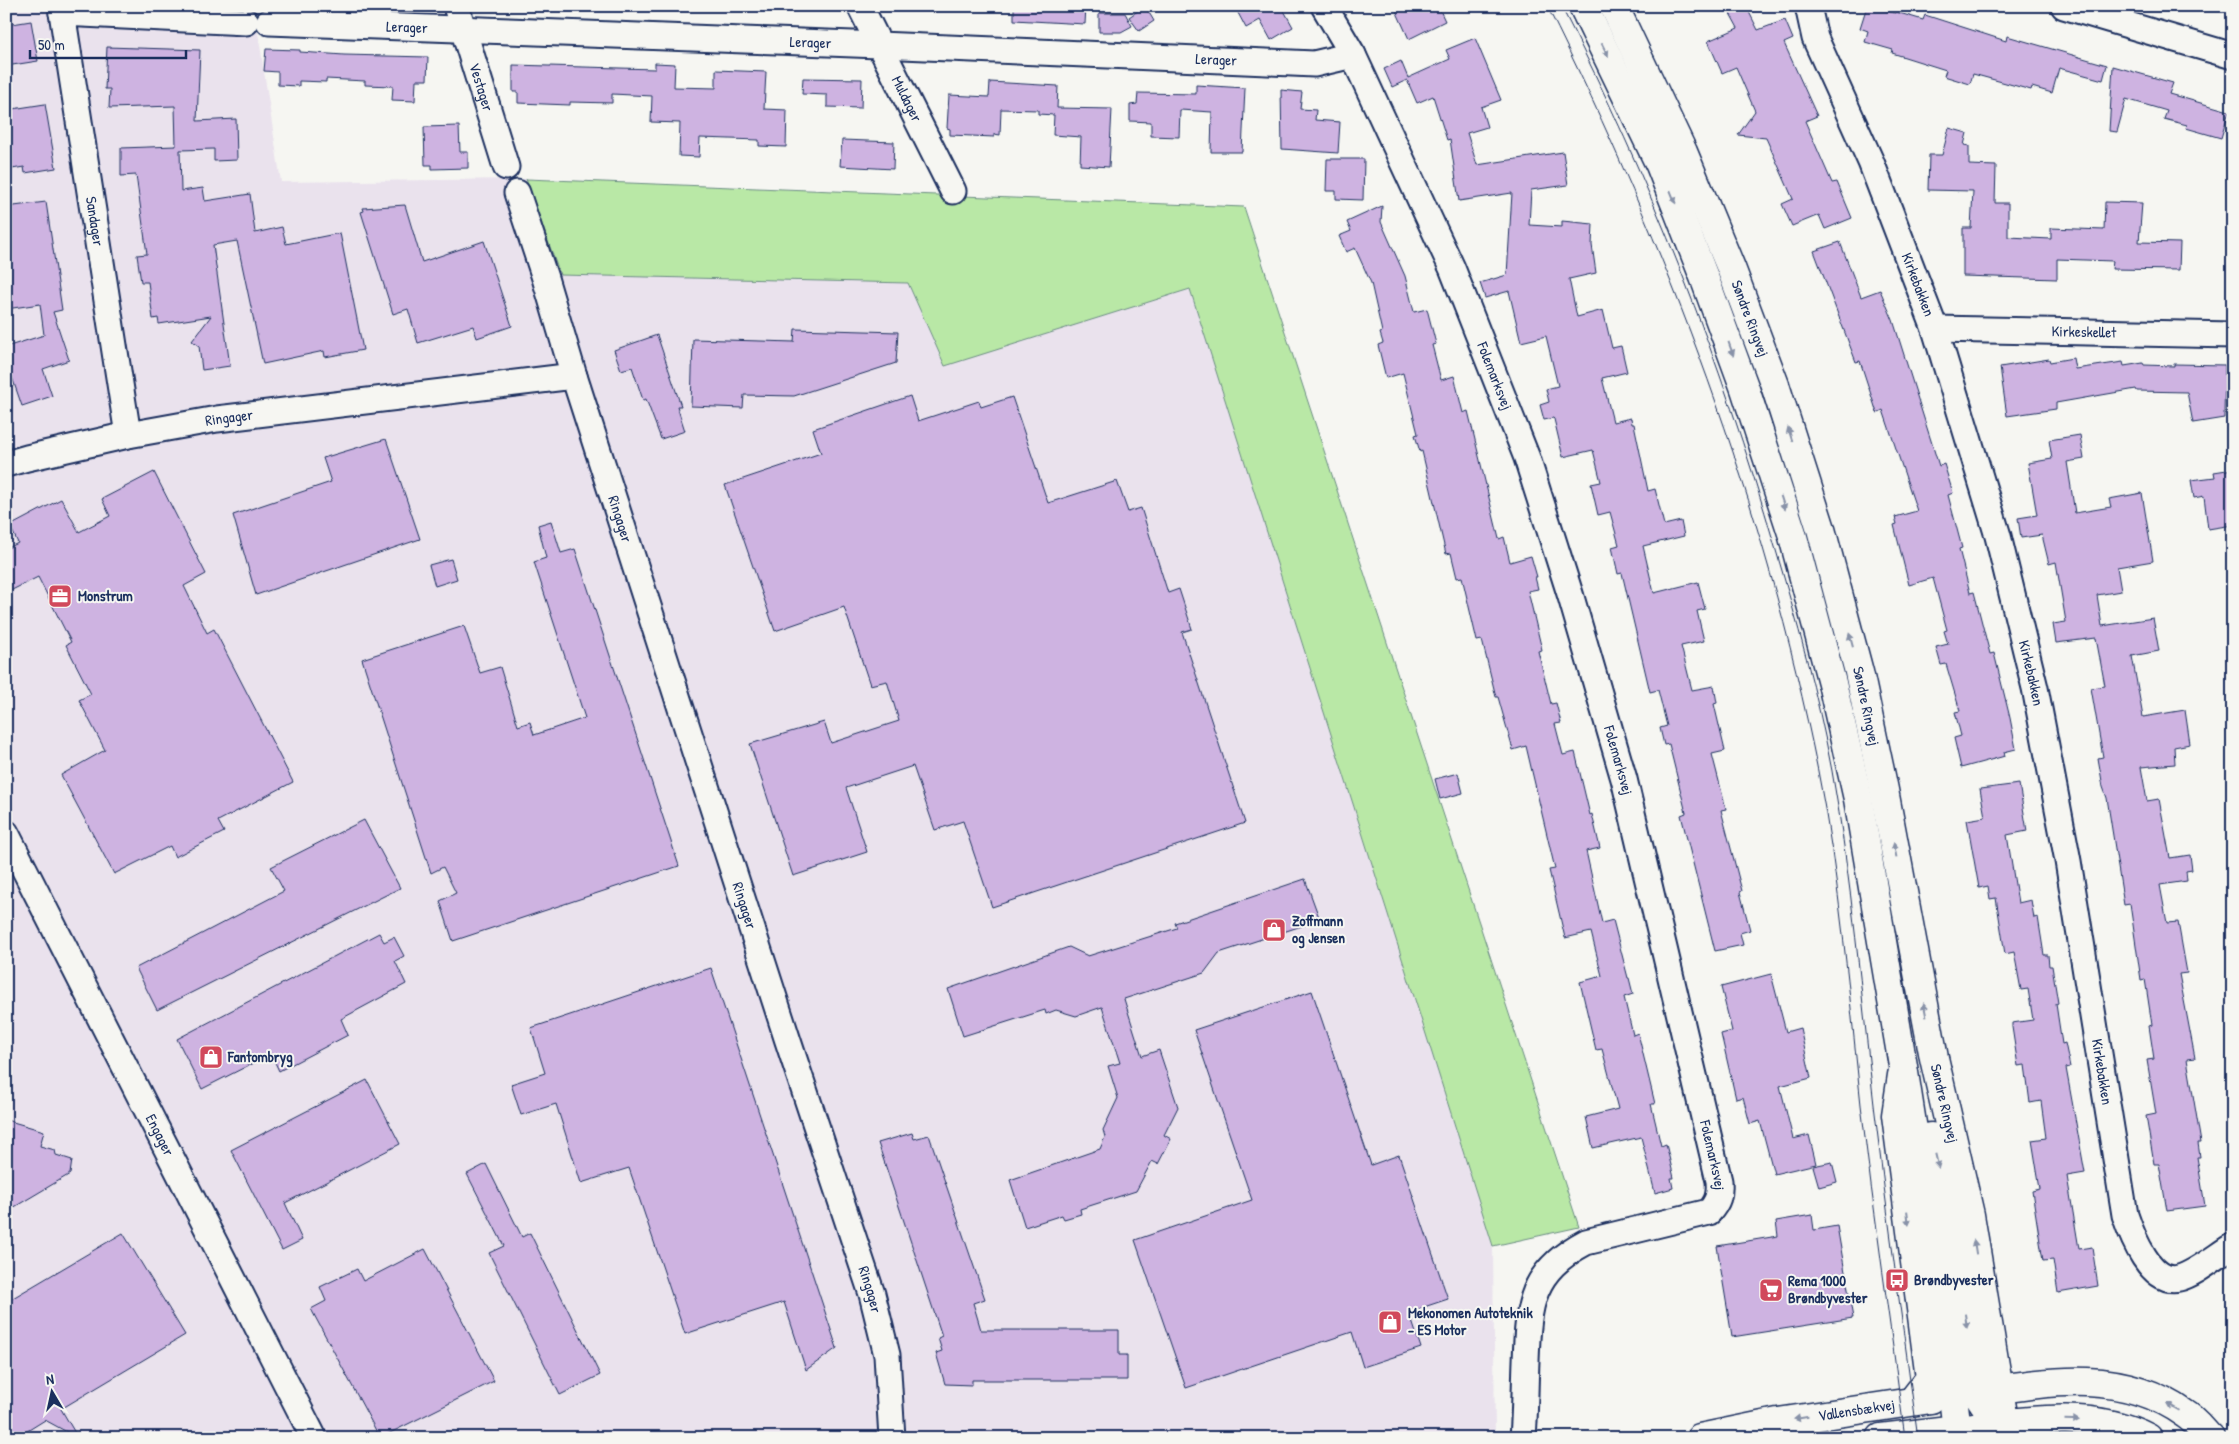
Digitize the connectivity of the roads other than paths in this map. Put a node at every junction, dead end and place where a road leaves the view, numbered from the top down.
1 (860, 6) edge
2 (1324, 6) edge
3 (1583, 6) edge
4 (1614, 6) edge
5 (1808, 6) edge
6 (2064, 6) edge
7 (61, 10) edge
8 (460, 17) edge
9 (879, 45) junction
10 (1353, 55) junction
11 (2233, 56) edge
12 (506, 167) dead end
13 (953, 191) dead end
14 (517, 193) dead end
15 (1935, 330) junction
16 (2233, 335) edge
17 (574, 376) junction
18 (128, 435) junction
19 (6, 464) edge
20 (6, 833) edge
21 (1903, 1066) junction
22 (2233, 1246) edge
23 (1976, 1393) junction
24 (1913, 1400) junction
25 (2006, 1431) edge
26 (1967, 1433) edge
27 (314, 1438) edge
28 (892, 1438) edge
29 (1523, 1438) edge
30 (1700, 1438) edge
31 (1881, 1438) edge
32 (2148, 1438) edge
33 (2210, 1438) edge

1 - 9 street, Muldager
2 - 10 street, Folemarksvej
3 -> 21 main road, Søndre Ringvej
23 -> 4 main road, Søndre Ringvej
5 - 15 street, Kirkebakken
6 - 11 street
7 - 8 street, Lerager
7 - 18 street, Sandager
8 - 9 street, Lerager
8 - 12 street, Vestager
9 - 10 street, Lerager
9 - 13 street, Muldager
10 - 29 street, Folemarksvej
14 - 17 street, Ringager
15 - 16 street, Kirkeskellet
15 - 22 street, Kirkebakken
17 - 18 street, Ringager
17 - 28 street, Ringager
18 - 19 street, Ringager
20 - 27 street, Engager
21 -> 23 main road
21 -> 24 main road
23 - 24 main road, Vallensbækvej
23 - 25 main road
23 - 26 main road, Søndre Ringvej
33 -> 23 main road, Vallensbækvej
24 -> 30 main road, Vallensbækvej
25 - 26 main road
25 -> 32 main road
26 - 31 main road

